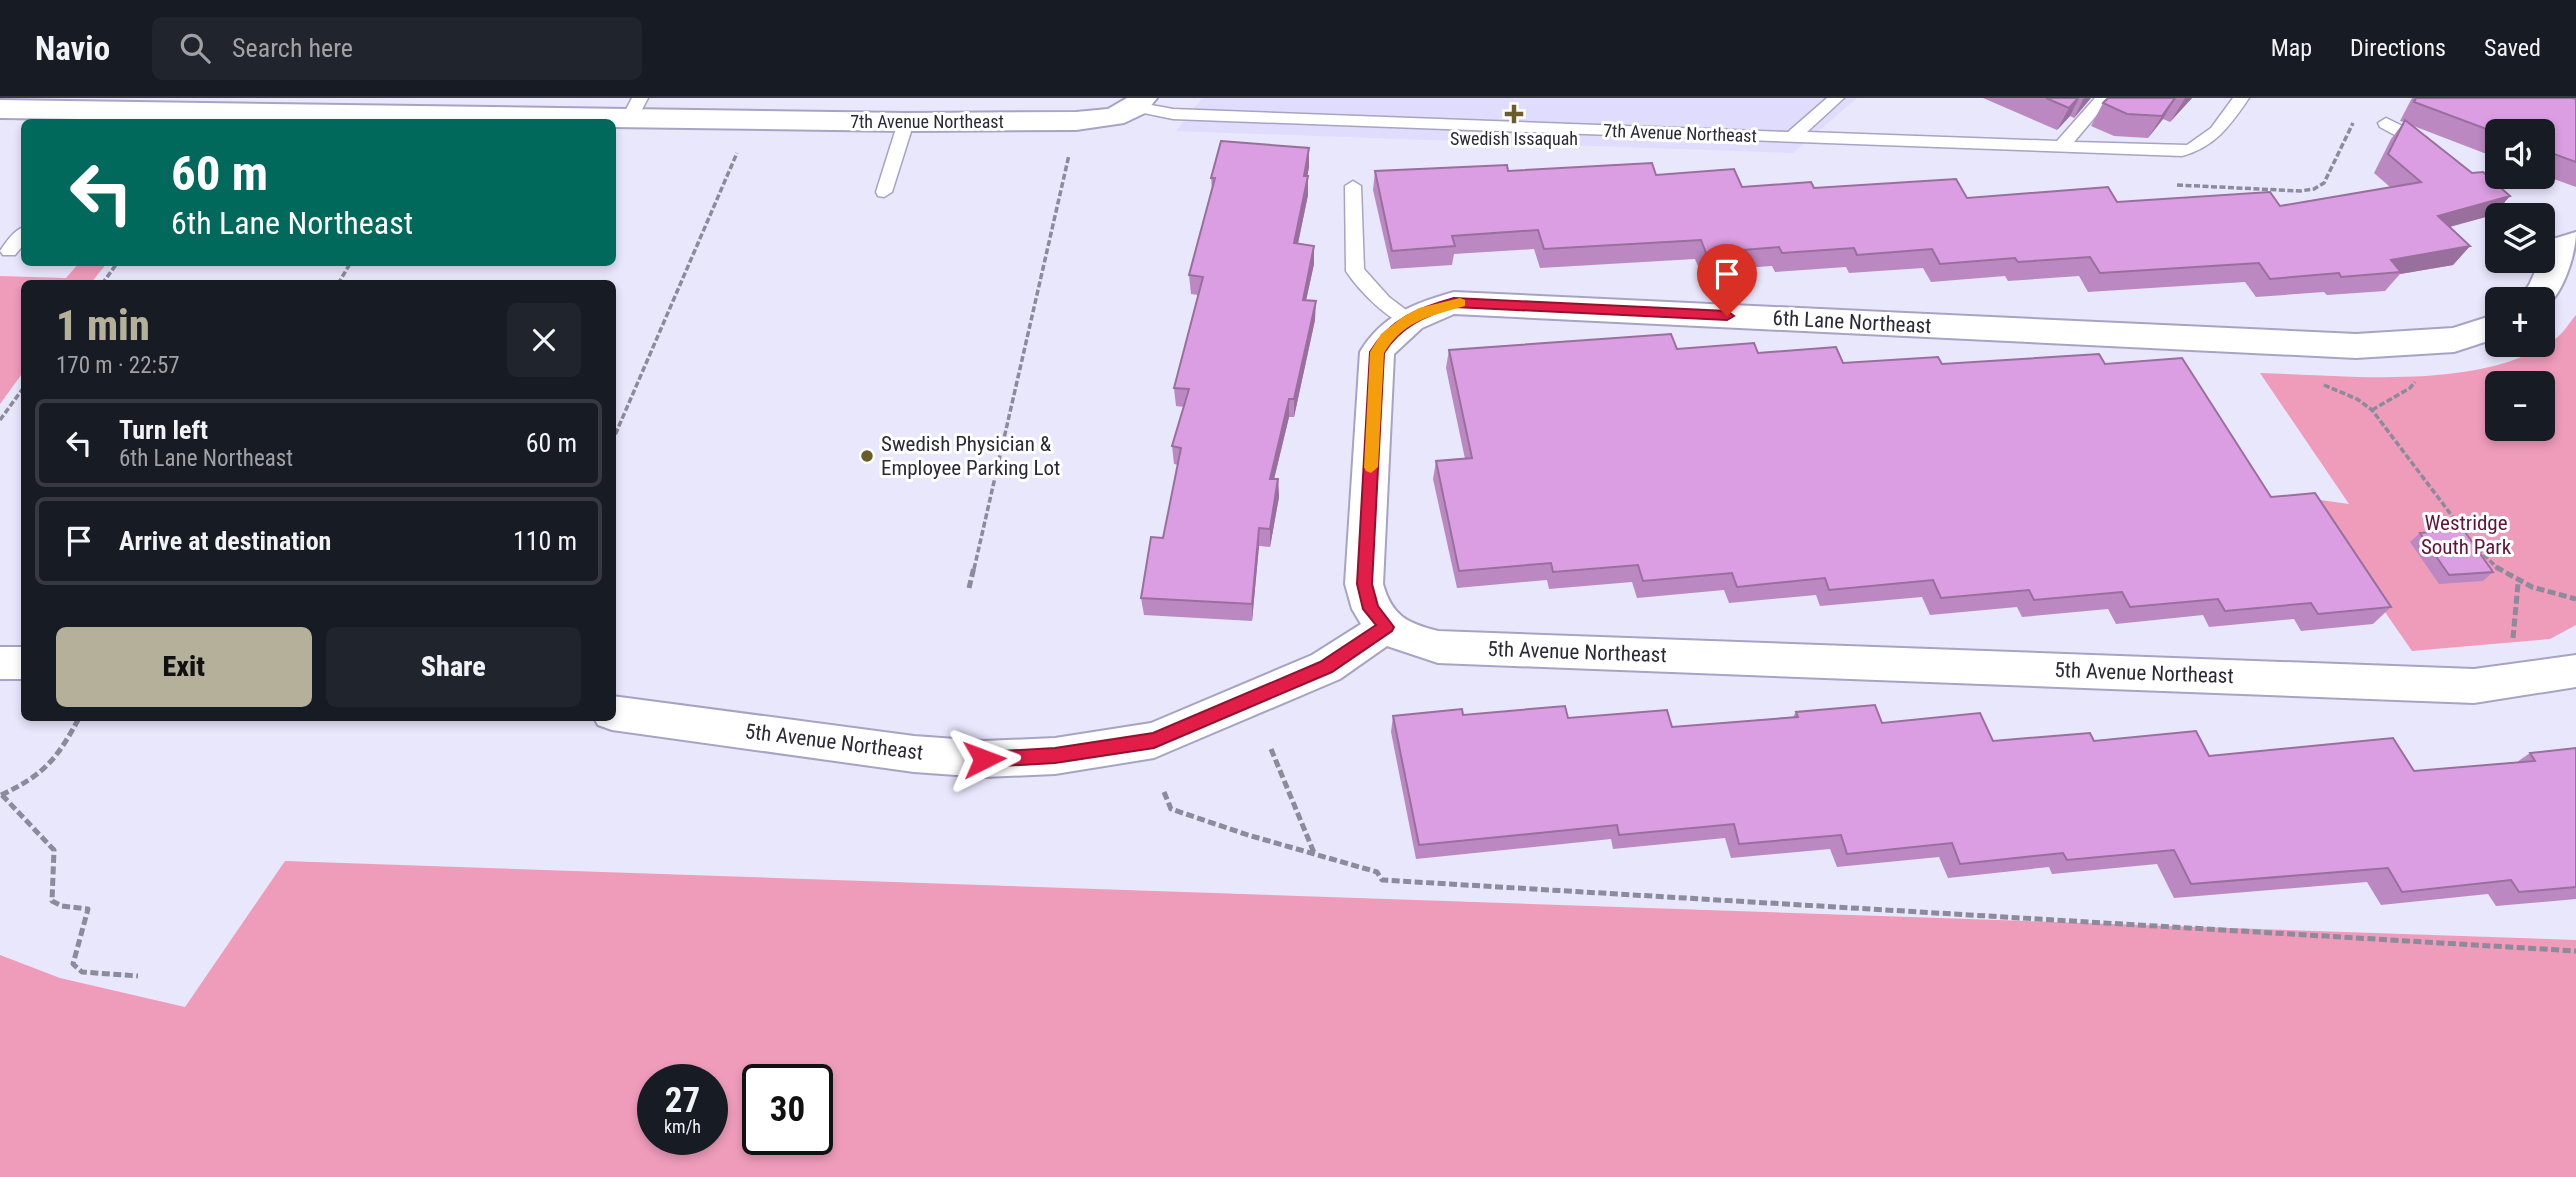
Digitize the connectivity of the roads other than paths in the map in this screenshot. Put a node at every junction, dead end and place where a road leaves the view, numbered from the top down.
1 (1836, 98) edge
2 (2103, 98) edge
3 (2241, 98) edge
4 (1139, 103) edge
5 (635, 107) edge
6 (0, 109) edge
7 (125, 117) edge
8 (495, 118) edge
9 (906, 122) junction
10 (2386, 123) dead end
11 (1792, 137) junction
12 (2061, 146) junction
13 (2434, 150) edge
14 (2469, 178) edge
15 (1353, 186) dead end
16 (884, 192) dead end
17 (2495, 203) edge
18 (21, 237) edge
19 (2560, 243) edge
20 (9, 251) dead end
21 (2544, 287) edge
22 (1408, 320) junction
23 (2485, 330) edge
24 (1386, 627) junction
25 (0, 663) edge
26 (21, 663) edge
27 (2576, 671) edge
28 (616, 714) edge

1 - 11 lane
2 - 12 lane
3 - 12 lane, 7th Avenue Northeast
4 - 9 street, 7th Avenue Northeast
4 - 11 lane, 7th Avenue Northeast
5 - 8 street, 7th Avenue Northeast
5 - 9 street, 7th Avenue Northeast
6 - 7 street, 7th Avenue Northeast
7 - 8 street, 7th Avenue Northeast
9 - 16 lane
10 - 13 lane
11 - 12 lane, 7th Avenue Northeast
14 - 17 lane
15 - 22 lane
18 - 20 lane
19 - 21 street
22 - 23 street, 6th Lane Northeast
22 - 24 street, 6th Lane Northeast
24 - 27 street, 5th Avenue Northeast
24 - 28 street, 5th Avenue Northeast
25 - 26 street

